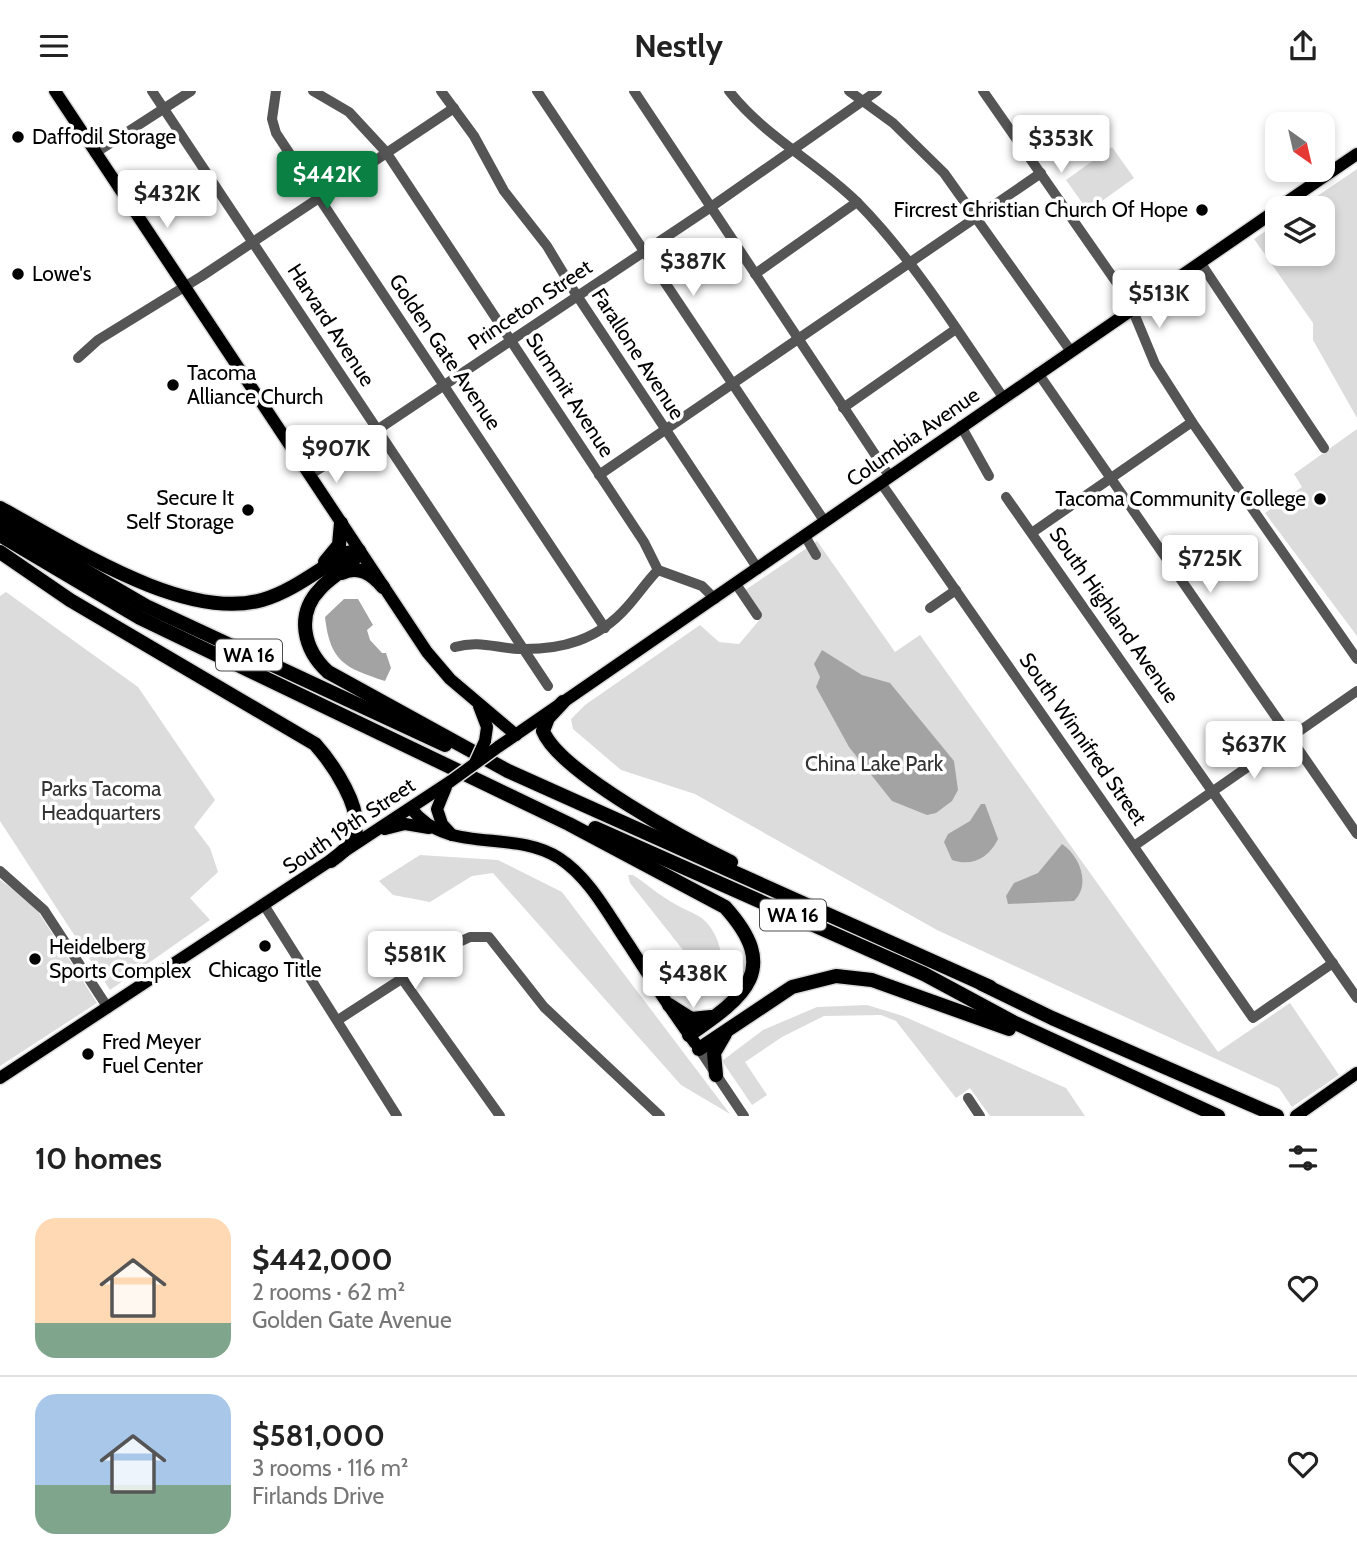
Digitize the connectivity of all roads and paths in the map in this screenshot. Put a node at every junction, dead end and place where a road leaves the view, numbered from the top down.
1 (55, 91) edge
2 (152, 91) edge
3 (191, 91) edge
4 (276, 91) edge
5 (313, 91) edge
6 (441, 91) edge
7 (537, 91) edge
8 (634, 91) edge
9 (729, 91) edge
10 (849, 91) edge
11 (877, 91) edge
12 (983, 91) edge
13 (863, 101) junction
14 (163, 107) junction
15 (454, 108) junction
16 (793, 150) junction
17 (386, 152) junction
18 (96, 153) junction
19 (1357, 153) edge
20 (1041, 173) junction
21 (1296, 196) edge
22 (319, 198) junction
23 (857, 202) junction
24 (711, 207) junction
25 (976, 216) junction
26 (1265, 218) edge
27 (253, 242) junction
28 (644, 252) junction
29 (908, 263) junction
30 (1200, 263) junction
31 (755, 274) junction
32 (183, 285) junction
33 (578, 296) junction
34 (1134, 308) junction
35 (956, 329) junction
36 (799, 340) junction
37 (511, 341) junction
38 (1070, 350) junction
39 (78, 358) dead end
40 (1038, 373) junction
41 (444, 385) junction
42 (733, 386) junction
43 (1003, 397) junction
44 (844, 408) junction
45 (1192, 422) junction
46 (961, 426) junction
47 (377, 430) junction
48 (665, 431) junction
49 (1324, 448) dead end
50 (337, 458) dead end
51 (309, 469) junction
52 (600, 475) junction
53 (989, 476) dead end
54 (1111, 478) junction
55 (885, 480) junction
56 (1006, 496) dead end
57 (0, 508) edge
58 (0, 521) edge
59 (825, 522) junction
60 (341, 523) junction
61 (1033, 532) junction
62 (0, 535) edge
63 (804, 536) junction
64 (0, 552) edge
65 (816, 555) dead end
66 (363, 556) junction
67 (758, 569) junction
68 (658, 570) junction
69 (334, 577) junction
70 (308, 578) junction
71 (736, 584) junction
72 (383, 587) junction
73 (956, 590) junction
74 (715, 599) junction
75 (930, 608) dead end
76 (757, 615) dead end
77 (605, 628) junction
78 (455, 647) dead end
79 (522, 649) junction
80 (1357, 659) edge
81 (548, 686) dead end
82 (1357, 691) edge
83 (563, 702) junction
84 (479, 706) junction
85 (516, 735) junction
86 (1290, 737) junction
87 (433, 758) junction
88 (475, 763) junction
89 (508, 771) junction
90 (447, 785) junction
91 (1213, 792) junction
92 (411, 808) junction
93 (434, 829) junction
94 (377, 830) junction
95 (1357, 834) edge
96 (456, 837) junction
97 (1134, 846) junction
98 (331, 861) junction
99 (2, 876) edge
100 (264, 905) junction
101 (1333, 963) junction
102 (403, 980) junction
103 (989, 987) junction
104 (1357, 998) edge
105 (668, 1005) junction
106 (108, 1008) junction
107 (722, 1013) junction
108 (338, 1020) junction
109 (736, 1023) junction
110 (689, 1035) junction
111 (699, 1049) junction
112 (1357, 1073) edge
113 (716, 1075) junction
114 (0, 1078) edge
115 (1147, 1084) junction
116 (968, 1098) dead end
117 (397, 1116) edge
118 (500, 1116) edge
119 (660, 1116) edge
120 (744, 1116) edge
121 (980, 1116) edge
122 (1218, 1116) edge
123 (1277, 1116) edge
124 (1296, 1116) edge

1 - 18 main road
2 - 14 street, Harvard Avenue
3 - 14 street
4 - 22 street, Golden Gate Avenue
5 - 17 street, Summit Avenue
6 - 15 street, Farallone Avenue
7 - 28 street
8 - 24 street, South Winnifred Street
9 - 16 street
10 - 13 street
11 - 13 street, Princeton Street
12 - 20 street
13 - 16 street, Princeton Street
13 - 25 street
14 - 18 street
14 - 27 street, Harvard Avenue
15 - 17 street
15 - 33 street, Farallone Avenue
16 - 23 street
16 - 24 street, Princeton Street
17 - 22 street
17 - 37 street, Summit Avenue
18 - 32 main road
19 - 21 main road
20 - 25 street
20 - 34 street
22 - 27 street
22 - 41 street, Golden Gate Avenue
23 - 29 street
23 - 31 street
24 - 28 street, Princeton Street
24 - 31 street, South Winnifred Street
25 - 29 street
25 - 38 street
26 - 30 main road
27 - 32 street
27 - 47 street, Harvard Avenue
28 - 33 street, Princeton Street
28 - 42 street
29 - 35 street
29 - 36 street
30 - 34 main road
30 - 49 street
31 - 36 street, South Winnifred Street
32 - 39 street
32 - 51 main road
33 - 37 street, Princeton Street
33 - 48 street, Farallone Avenue
34 - 38 main road, Columbia Avenue
34 - 45 street
35 - 43 street
35 - 44 street
36 - 42 street
36 - 44 street, South Winnifred Street
37 - 41 street, Princeton Street
37 - 52 street, Summit Avenue
38 - 40 main road, Columbia Avenue
40 - 43 main road, Columbia Avenue
40 - 54 street
41 - 47 street, Princeton Street
41 - 77 street, Golden Gate Avenue
42 - 48 street
42 - 59 street
43 - 46 main road, Columbia Avenue
44 - 55 street, South Winnifred Street
45 - 54 street
45 - 80 street
46 - 53 street
46 - 55 main road, Columbia Avenue
47 - 79 street, Harvard Avenue
48 - 52 street
48 - 67 street, Farallone Avenue
50 - 51 street
51 - 60 main road
51 - 66 main road
52 - 68 street, Summit Avenue
54 - 61 street
54 - 86 street
55 - 59 main road, Columbia Avenue
55 - 73 street, South Winnifred Street
56 - 61 street, South Highland Avenue
57 - 70 highway
58 - 89 highway, WA 16
59 - 63 main road, Columbia Avenue
60 - 66 main road
60 - 70 highway
61 - 91 street, South Highland Avenue
62 - 87 highway, WA 16
63 - 65 street
63 - 67 main road, Columbia Avenue
64 - 98 highway
66 - 69 highway
66 - 70 highway
66 - 72 main road
67 - 71 main road, Columbia Avenue
68 - 74 street
68 - 77 street
69 - 72 highway
69 - 89 highway
71 - 74 main road, Columbia Avenue
71 - 76 street
72 - 84 main road
73 - 75 street
73 - 97 street, South Winnifred Street
74 - 83 main road, South 19th Street
77 - 79 street
78 - 79 street
79 - 81 street, Harvard Avenue
82 - 86 street
83 - 85 main road, South 19th Street
83 - 103 highway
84 - 85 main road
84 - 88 main road, bridge
85 - 88 main road, South 19th Street, bridge
86 - 91 street
86 - 95 street
87 - 107 highway
87 - 115 highway, WA 16
88 - 90 main road, South 19th Street, bridge
89 - 103 highway, WA 16
90 - 92 main road, South 19th Street
90 - 96 main road
91 - 97 street
91 - 101 street, South Highland Avenue
92 - 93 main road
92 - 94 main road, South 19th Street
93 - 94 main road
93 - 96 main road
94 - 98 main road, South 19th Street
96 - 105 main road
97 - 101 street, South Winnifred Street
98 - 100 main road, South 19th Street
99 - 106 street
100 - 106 main road, South 19th Street
100 - 108 street
101 - 104 street, South Highland Avenue
102 - 108 street
102 - 118 street
102 - 119 street
103 - 123 highway, WA 16
105 - 107 highway
105 - 110 main road
106 - 114 main road, South 19th Street
107 - 110 highway
108 - 117 street
109 - 111 highway
109 - 113 highway
109 - 115 highway
110 - 111 main road
111 - 113 street
112 - 124 main road
113 - 120 street
115 - 122 highway, WA 16
116 - 121 street

